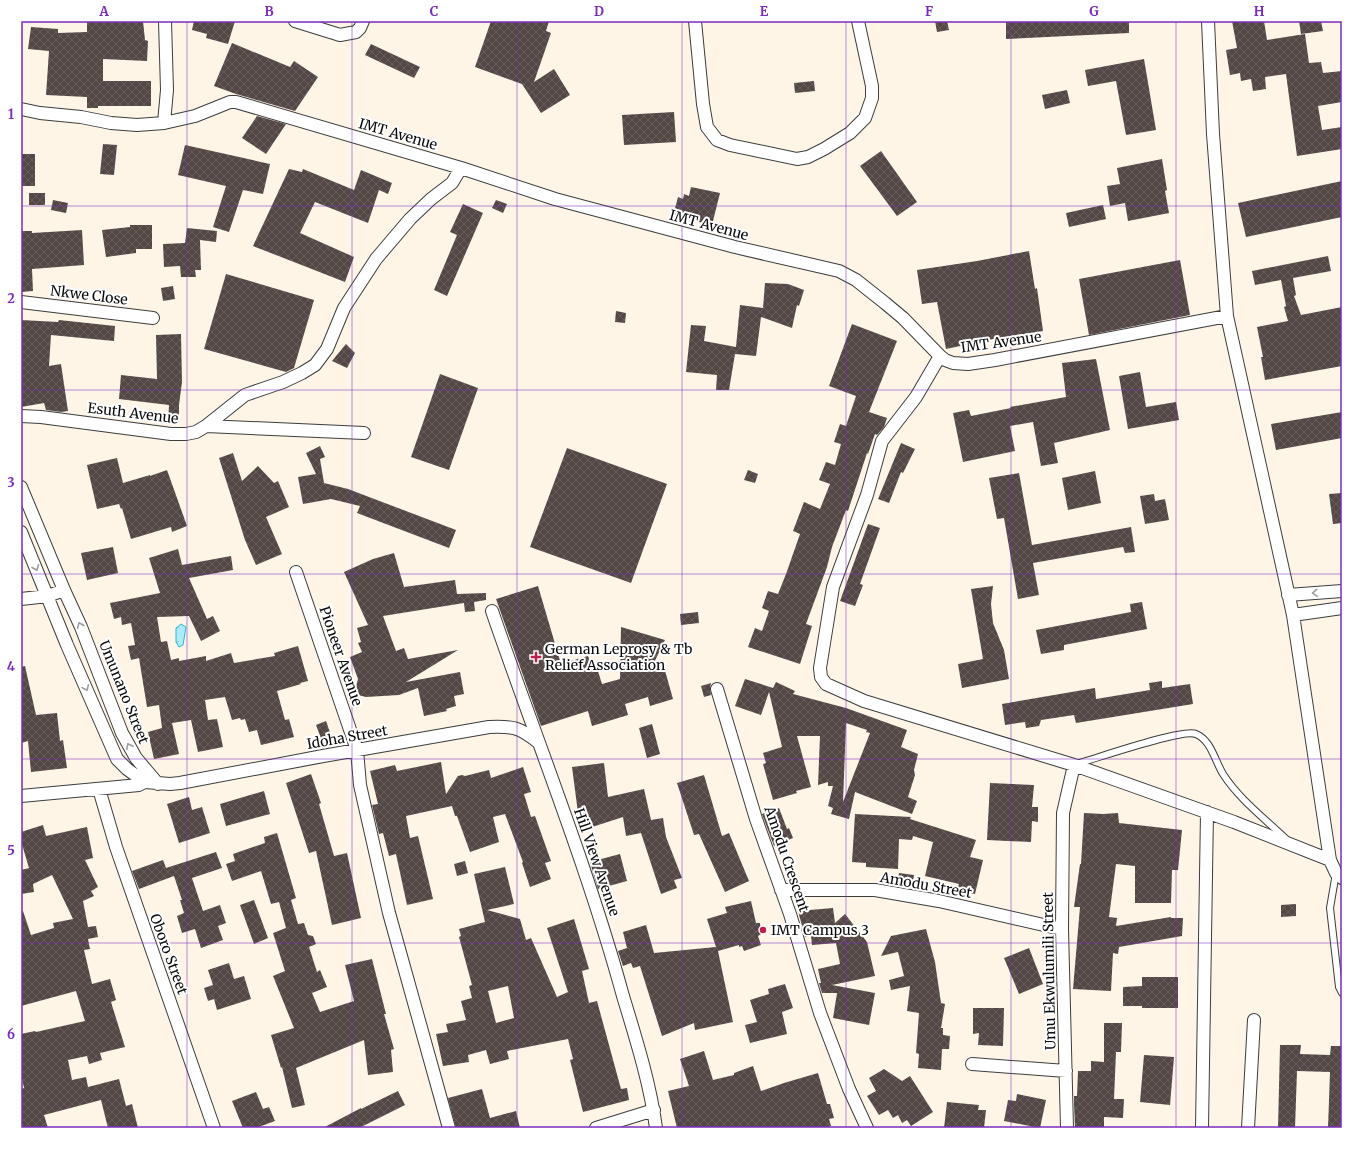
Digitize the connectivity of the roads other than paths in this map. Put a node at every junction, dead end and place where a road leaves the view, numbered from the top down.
1 (165, 21) edge
2 (295, 21) edge
3 (363, 21) edge
4 (695, 21) edge
5 (858, 21) edge
6 (1208, 21) edge
7 (21, 109) edge
8 (164, 123) junction
9 (461, 168) junction
10 (21, 302) edge
11 (1227, 316) junction
12 (153, 318) dead end
13 (940, 356) junction
14 (21, 416) edge
15 (206, 426) junction
16 (364, 433) dead end
17 (21, 487) edge
18 (21, 532) edge
19 (296, 572) dead end
20 (64, 590) junction
21 (1342, 591) edge
22 (1288, 595) junction
23 (48, 596) junction
24 (21, 599) edge
25 (1342, 608) edge
26 (492, 612) dead end
27 (1293, 615) junction
28 (717, 689) dead end
29 (538, 742) junction
30 (357, 750) junction
31 (1074, 765) junction
32 (152, 781) junction
33 (99, 789) junction
34 (21, 796) edge
35 (1208, 812) junction
36 (1293, 846) junction
37 (1330, 860) junction
38 (1339, 875) edge
39 (781, 890) junction
40 (1062, 928) junction
41 (1340, 979) edge
42 (1342, 993) edge
43 (1254, 1020) dead end
44 (972, 1064) dead end
45 (1066, 1071) junction
46 (654, 1110) junction
47 (214, 1128) edge
48 (448, 1128) edge
49 (596, 1128) edge
50 (656, 1128) edge
51 (867, 1128) edge
52 (1067, 1128) edge
53 (1202, 1128) edge
54 (1248, 1128) edge

1 - 8 street
2 - 3 street
4 - 5 street
6 - 11 street
7 - 8 street, IMT Avenue
8 - 9 street, IMT Avenue
9 - 13 street, IMT Avenue
9 - 15 street, Esuth Avenue
10 - 12 street, Nkwe Close
11 - 13 street, IMT Avenue
11 - 22 street
13 - 31 street
14 - 15 street, Esuth Avenue
15 - 16 street
17 - 20 street, Umunano Street
18 -> 23 street
19 - 30 street, Pioneer Avenue
20 - 23 street
32 -> 20 street, Umunano Street
21 -> 22 street
22 - 27 street
23 - 24 street
23 -> 32 street
25 - 27 street
26 - 29 street, Hill View Avenue
27 - 37 street
28 - 39 street, Amodu Crescent
29 - 30 street, Idoha Street
29 - 46 street, Hill View Avenue
30 - 32 street, Idoha Street
30 - 48 street, Pioneer Avenue
31 - 35 street
31 - 36 lane
31 - 40 street, Umu Ekwulumili Street
32 - 33 street, Idoha Street
33 - 34 street, Idoha Street
33 - 47 street, Oboro Street
35 - 36 street
35 - 53 street
36 - 37 street
37 - 38 street
38 - 41 lane
39 - 40 street, Amodu Street
39 - 51 street, Amodu Crescent
40 - 45 street, Umu Ekwulumili Street
41 - 42 lane
43 - 54 street
44 - 45 street
45 - 52 street, Umu Ekwulumili Street
46 - 49 street
46 - 50 street, Hill View Avenue

